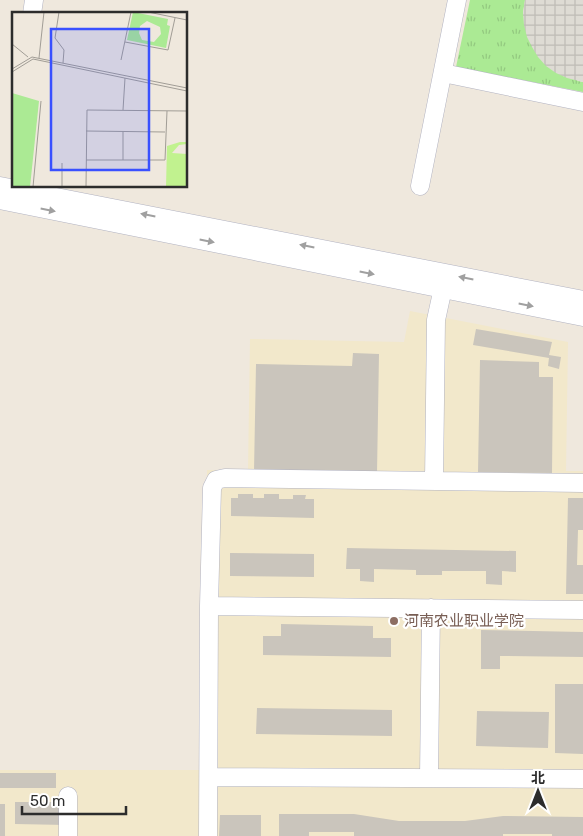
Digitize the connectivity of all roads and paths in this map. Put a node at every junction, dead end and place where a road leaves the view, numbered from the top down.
1 (457, 0) edge
2 (443, 74) junction
3 (583, 102) edge
4 (420, 186) dead end
5 (21, 188) edge
6 (74, 193) edge
7 (0, 200) edge
8 (443, 288) junction
9 (583, 300) edge
10 (583, 316) edge
11 (434, 481) junction
12 (583, 483) edge
13 (209, 606) junction
14 (431, 608) junction
15 (583, 610) edge
16 (208, 777) junction
17 (430, 778) junction
18 (583, 779) edge
19 (68, 796) dead end
20 (68, 836) edge
21 (208, 836) edge

1 - 2 street
2 - 3 street
2 - 4 street
5 - 6 street
9 -> 6 street
7 -> 8 street
8 -> 10 street
8 - 11 street
11 - 12 street
11 - 13 street
13 - 14 street
13 - 16 street
14 - 15 street
14 - 17 street
16 - 17 street
16 - 21 street
17 - 18 street
19 - 20 street

